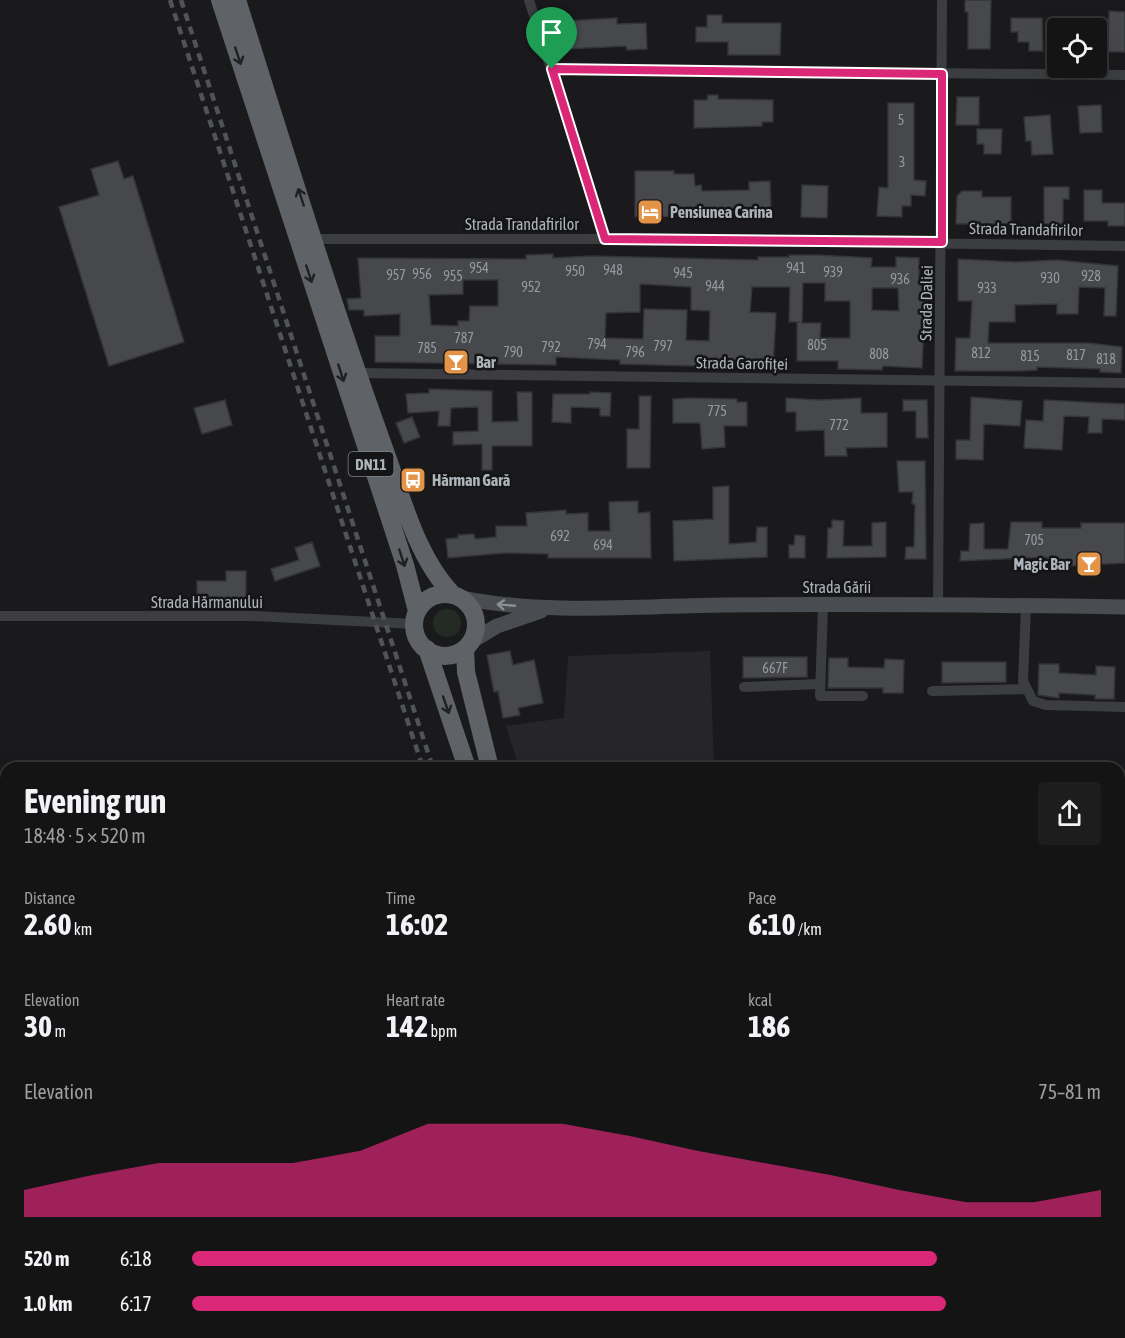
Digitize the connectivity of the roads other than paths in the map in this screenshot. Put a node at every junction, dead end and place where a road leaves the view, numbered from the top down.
1 (220, 0) edge
2 (237, 0) edge
3 (529, 0) edge
4 (942, 0) edge
5 (552, 69) junction
6 (942, 74) junction
7 (1125, 75) edge
8 (315, 239) junction
9 (605, 239) junction
10 (942, 242) junction
11 (1125, 246) edge
12 (358, 373) junction
13 (940, 380) junction
14 (1125, 383) edge
15 (457, 596) junction
16 (823, 605) junction
17 (938, 606) junction
18 (1026, 606) junction
19 (1125, 607) edge
20 (550, 608) junction
21 (0, 616) edge
22 (416, 617) junction
23 (468, 645) junction
24 (427, 650) junction
25 (820, 684) junction
26 (744, 687) dead end
27 (1025, 689) junction
28 (932, 691) dead end
29 (863, 696) dead end
30 (1125, 707) edge
31 (465, 762) edge
32 (488, 762) edge

1 -> 22 highway, DN11
8 -> 2 highway, DN11
3 - 5 street
4 - 6 street, Strada Daliei
5 - 6 street
5 - 9 street
6 - 7 street
6 - 10 street, Strada Daliei
8 - 9 street, Strada Trandafirilor
8 - 12 highway, DN11
9 - 10 street, Strada Trandafirilor
10 - 11 street, Strada Trandafirilor
10 - 13 street, Strada Daliei
12 - 13 street, Strada Garofiței
12 - 15 highway, DN11
13 - 14 street, Strada Garofiței
13 - 17 street, Strada Daliei
20 -> 15 main road
15 - 22 highway
15 - 23 highway, DN11
16 - 17 main road, Strada Gării
16 - 20 main road, Strada Gării
16 - 25 street
17 - 18 main road, Strada Gării
18 - 19 main road, Strada Gării
18 - 27 street
20 - 23 main road
21 - 22 street, Strada Hărmanului
22 - 24 highway, DN11
23 - 24 highway
23 - 32 highway, DN11
24 -> 31 highway, DN11
25 - 26 street
25 - 29 street
27 - 28 street
27 - 30 street

